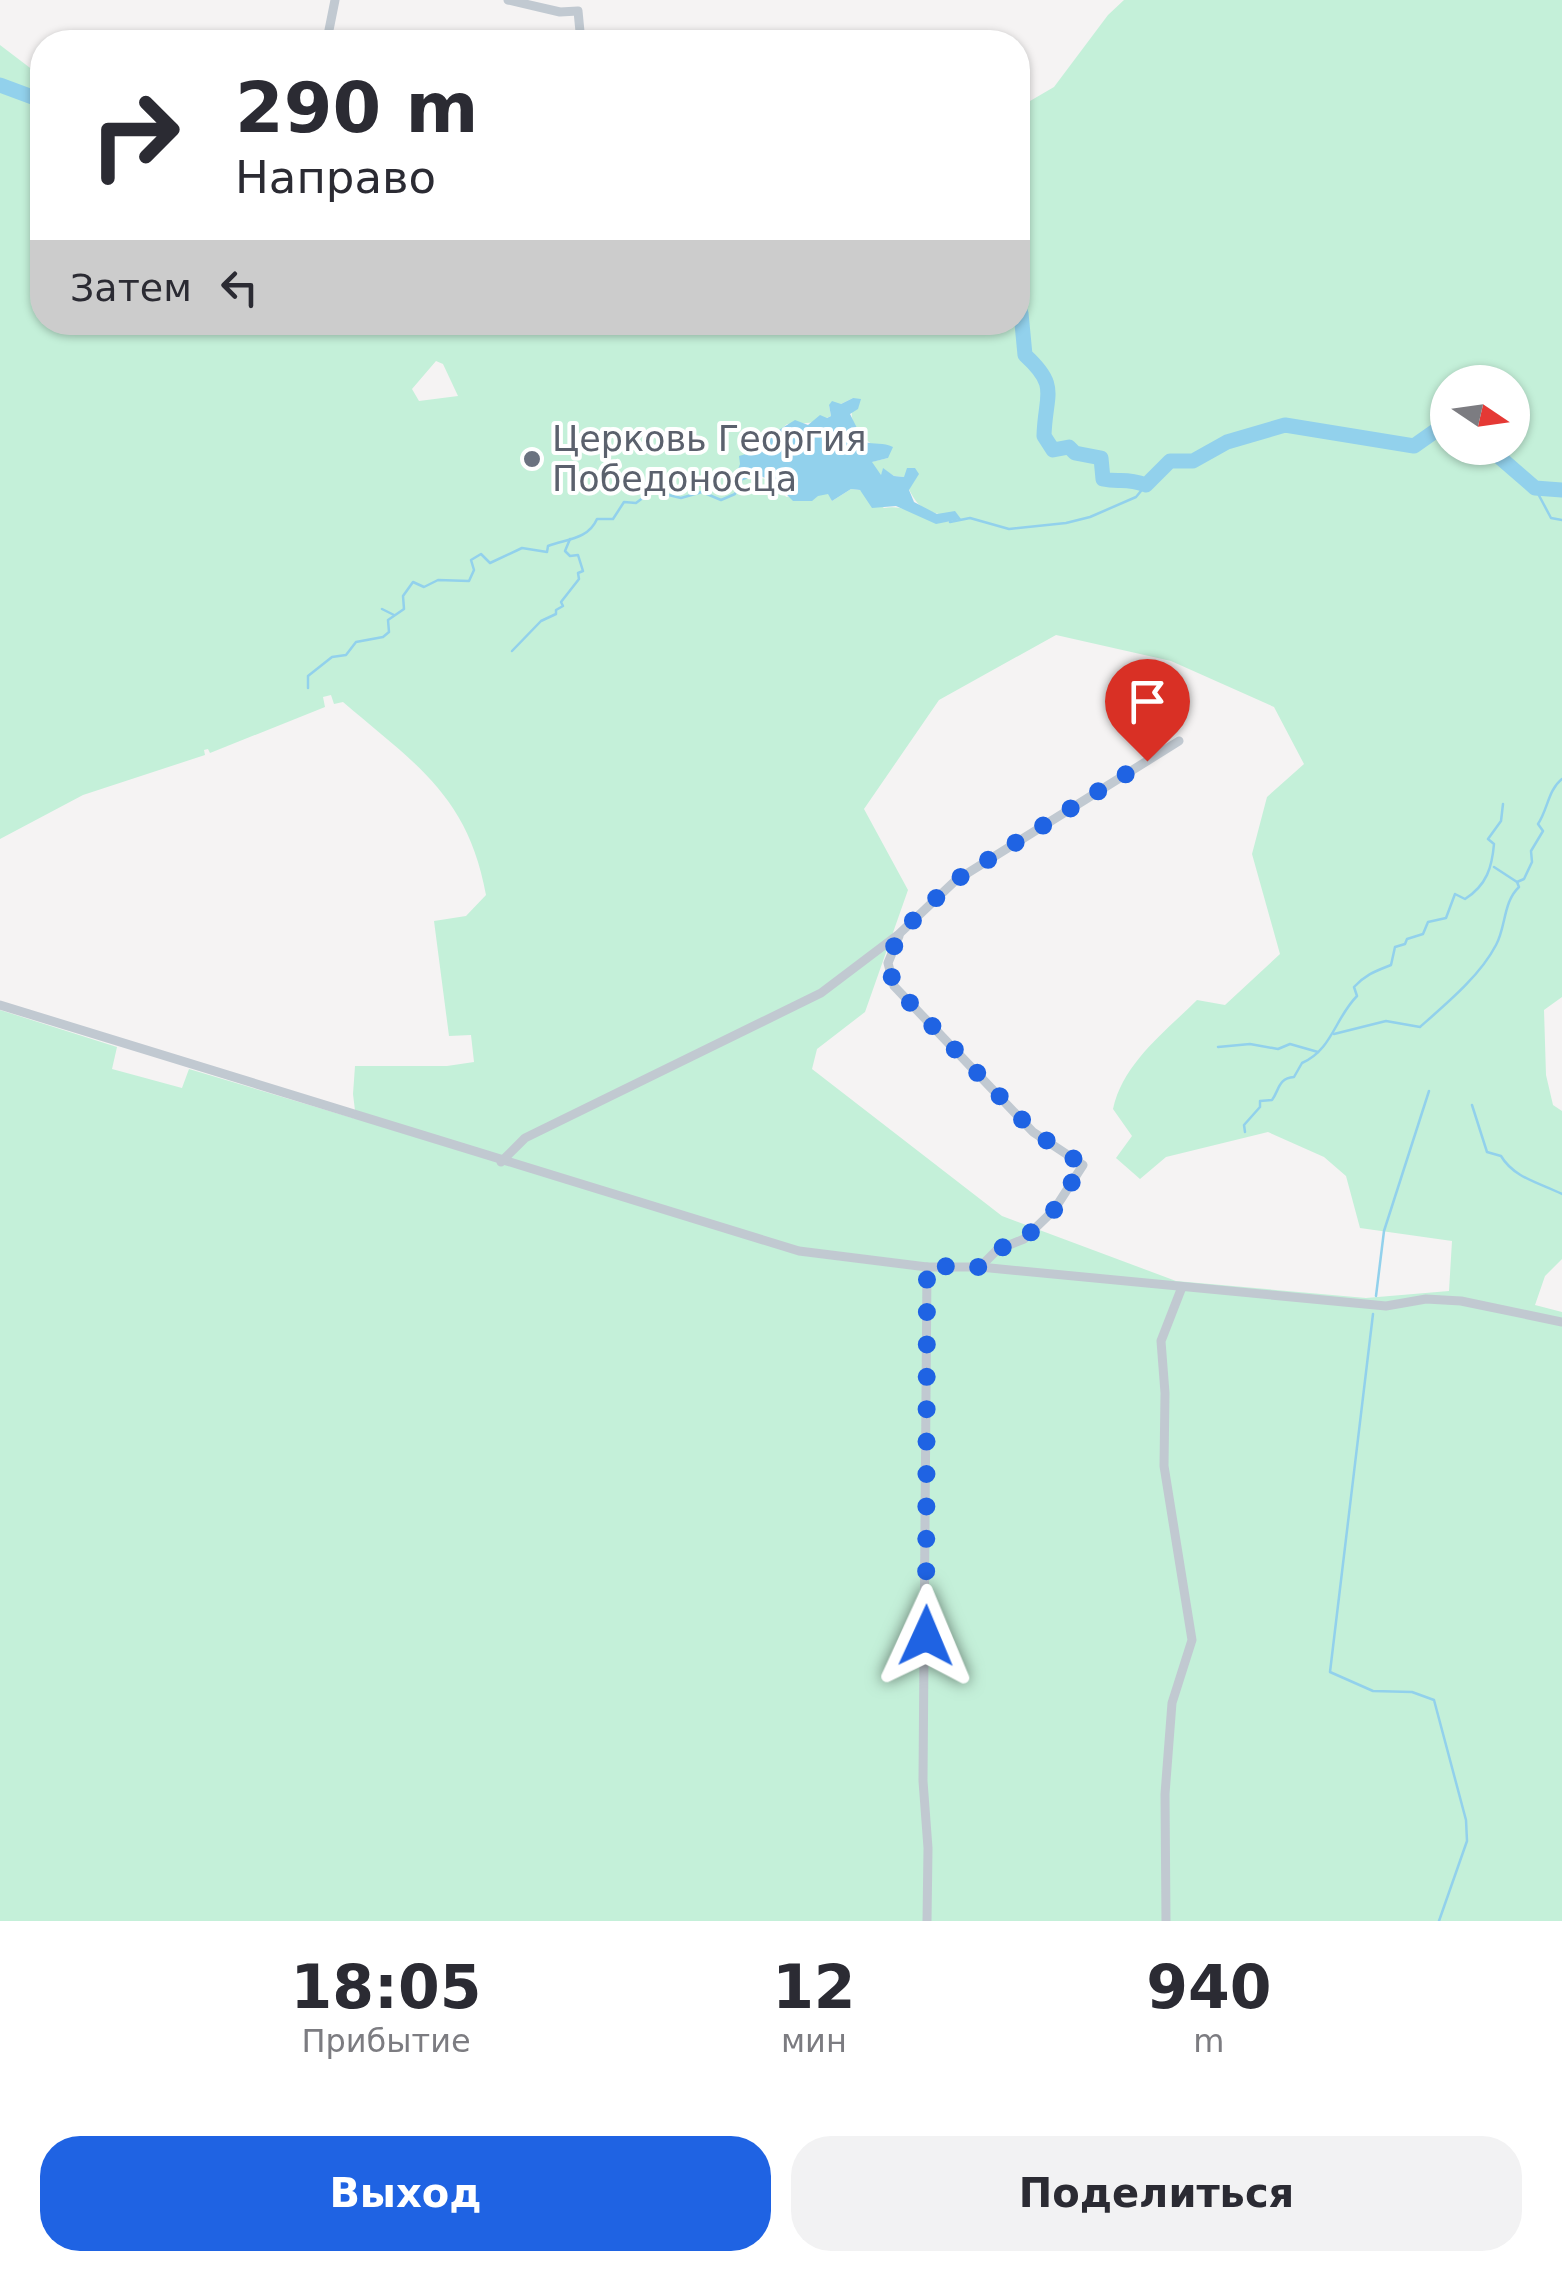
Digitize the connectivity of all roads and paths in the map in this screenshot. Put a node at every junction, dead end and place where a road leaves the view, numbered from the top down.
1 (335, 0) edge
2 (508, 0) edge
3 (330, 30) edge
4 (581, 30) edge
5 (1180, 740) dead end
6 (899, 934) junction
7 (0, 1006) edge
8 (502, 1162) junction
9 (927, 1266) junction
10 (980, 1267) junction
11 (1182, 1287) junction
12 (1562, 1322) edge
13 (927, 1921) edge
14 (1166, 1921) edge

1 - 3 street
2 - 4 street
5 - 6 street
6 - 8 street
6 - 10 street
7 - 8 street
8 - 9 street
9 - 10 street
9 - 13 street
10 - 11 street
11 - 12 street
11 - 14 street

